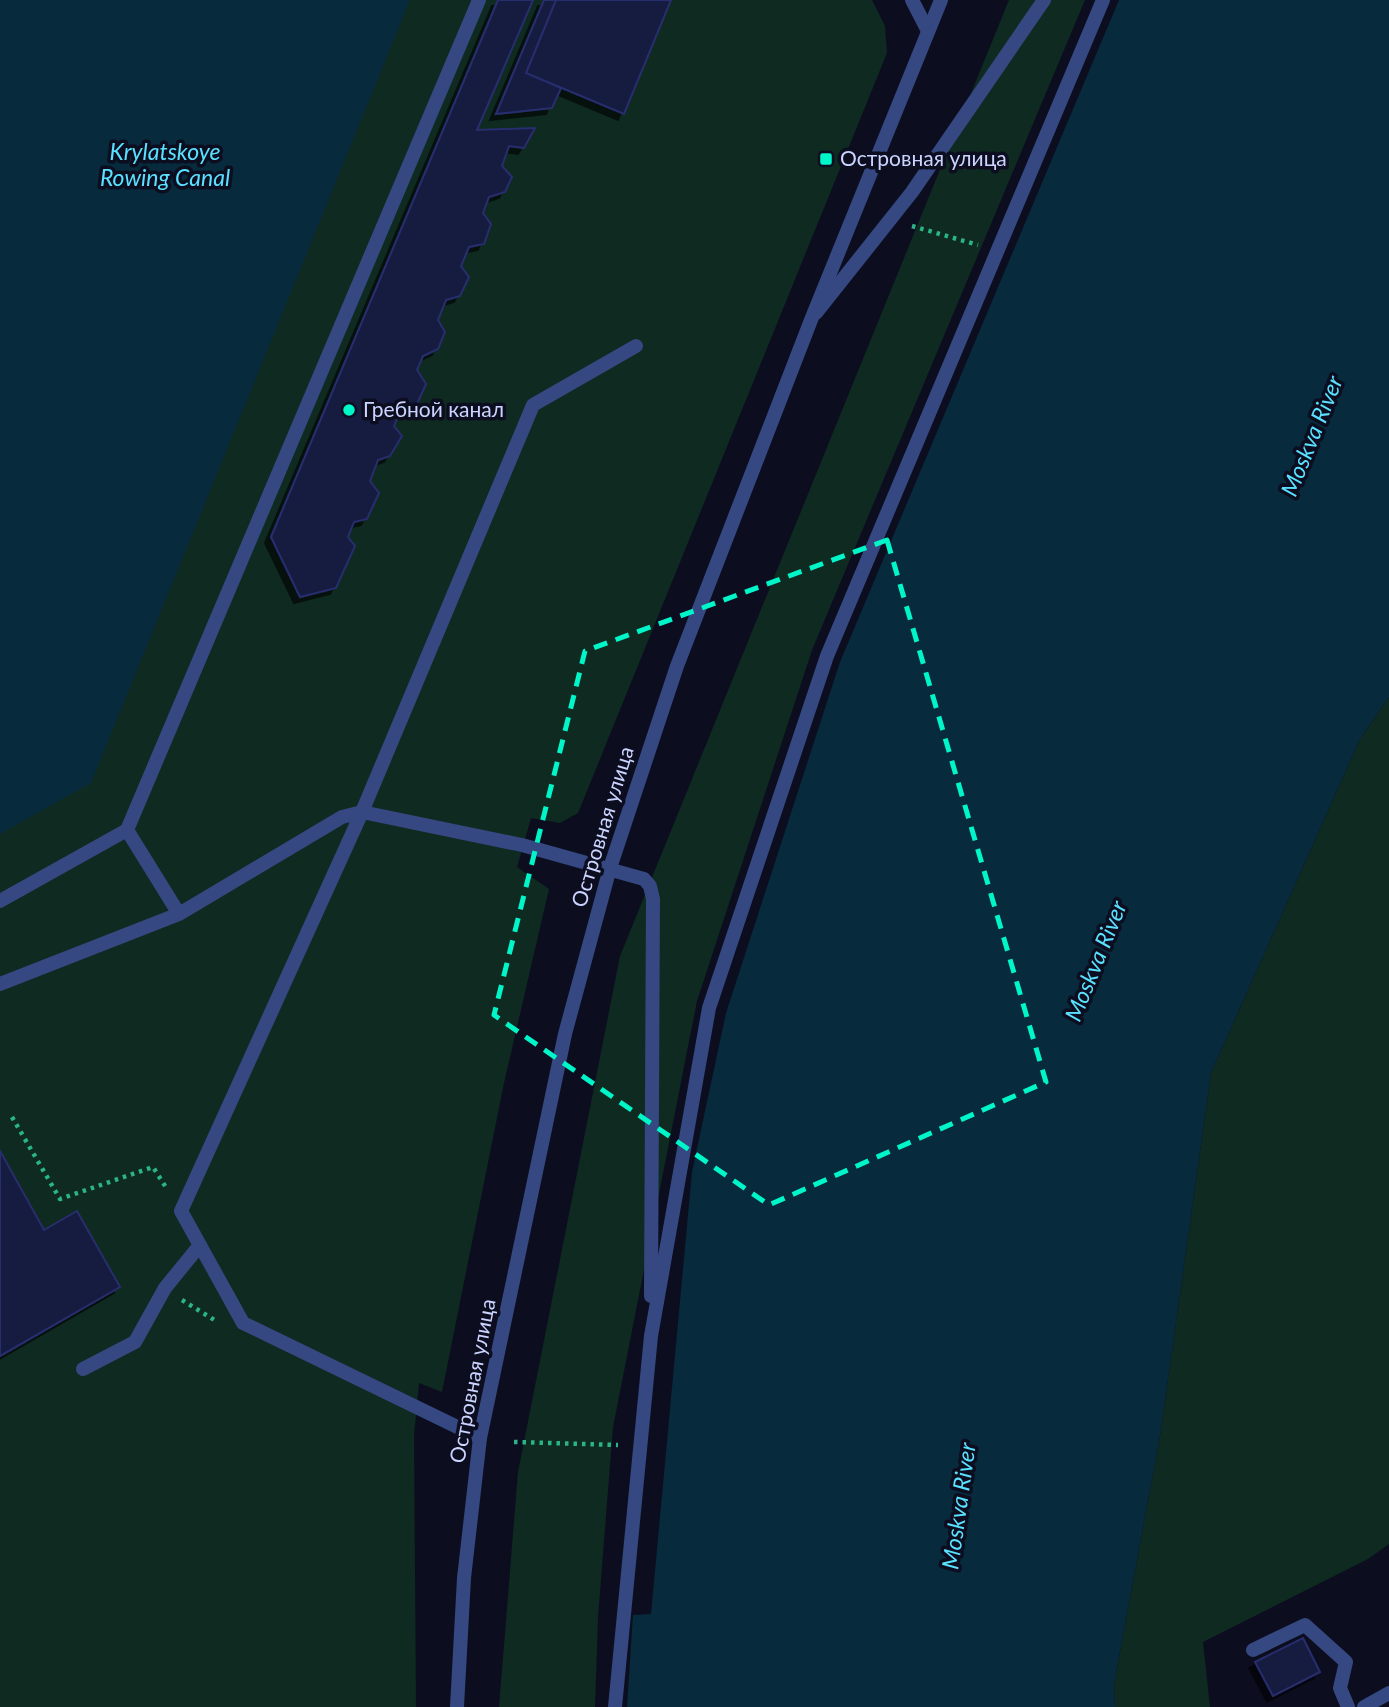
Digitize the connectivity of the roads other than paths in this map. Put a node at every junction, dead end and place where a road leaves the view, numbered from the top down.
1 (479, 0) edge
2 (912, 0) edge
3 (941, 0) edge
4 (1044, 0) edge
5 (1103, 0) edge
6 (928, 31) junction
7 (811, 320) junction
8 (636, 346) dead end
9 (362, 812) junction
10 (127, 830) junction
11 (610, 868) junction
12 (0, 901) edge
13 (179, 914) junction
14 (0, 984) edge
15 (200, 1245) junction
16 (651, 1336) junction
17 (83, 1369) dead end
18 (480, 1438) junction
19 (1253, 1650) dead end
20 (1389, 1693) edge
21 (457, 1707) edge
22 (615, 1707) edge
23 (1348, 1707) edge
24 (1364, 1707) edge

1 - 10 street
2 - 6 street
3 - 6 street, Островная улица
4 - 7 street
5 - 16 street
6 - 7 street, Островная улица
7 - 11 street, Островная улица
8 - 9 street
9 - 11 street
9 - 13 street
9 - 15 street
10 - 12 street
10 - 13 street
11 - 16 street
11 - 18 street, Островная улица
13 - 14 street
15 - 17 street
15 - 18 street
16 - 22 street
18 - 21 street, Островная улица
19 - 23 street
20 - 24 street

